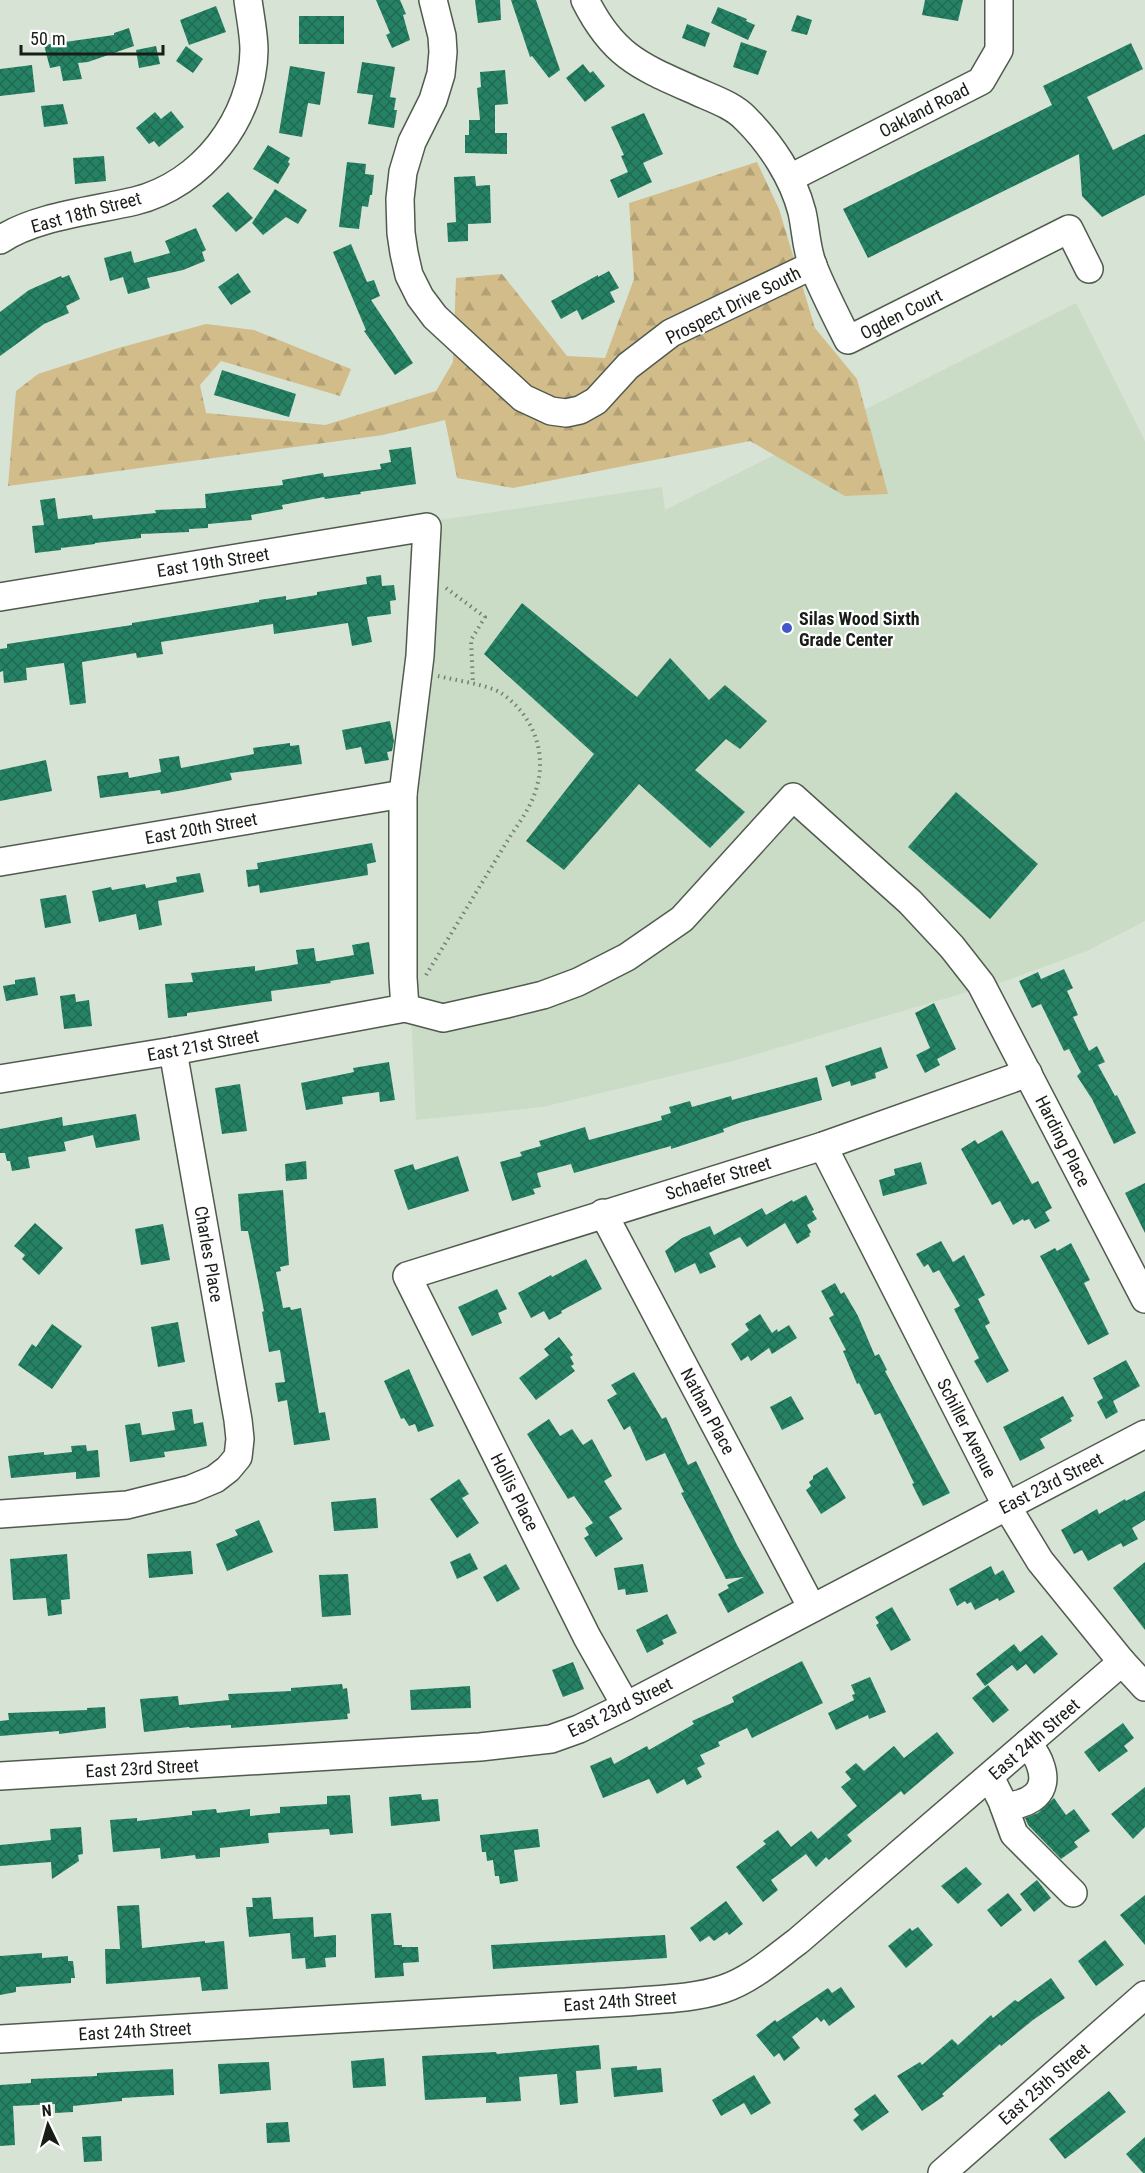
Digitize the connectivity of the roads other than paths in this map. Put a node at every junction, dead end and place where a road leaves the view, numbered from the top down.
1 (248, 0) edge
2 (433, 0) edge
3 (585, 0) edge
4 (999, 0) edge
5 (790, 178) junction
6 (0, 240) edge
7 (813, 265) junction
8 (1089, 270) dead end
9 (0, 597) edge
10 (403, 794) junction
11 (0, 862) edge
12 (405, 1008) junction
13 (173, 1051) junction
14 (1028, 1073) junction
15 (0, 1079) edge
16 (823, 1146) junction
17 (603, 1213) junction
18 (407, 1276) joint
19 (1145, 1299) edge
20 (1145, 1434) edge
21 (1006, 1506) junction
22 (0, 1514) edge
23 (812, 1608) junction
24 (1122, 1662) junction
25 (1145, 1687) edge
26 (626, 1706) junction
27 (1028, 1743) junction
28 (0, 1776) edge
29 (990, 1777) junction
30 (1004, 1806) junction
31 (1073, 1893) dead end
32 (1145, 1995) edge
33 (0, 2039) edge
34 (942, 2173) edge

1 - 6 street, East 18th Street
2 - 7 street, Prospect Drive South
3 - 5 street, Ogden Court
4 - 5 street, Oakland Road
5 - 7 street, Ogden Court
7 - 8 street, Ogden Court
9 - 10 street, East 19th Street
10 - 11 street, East 20th Street
10 - 12 street
12 - 13 street, East 21st Street
12 - 14 street, Harding Place
13 - 15 street, East 21st Street
13 - 22 street, Charles Place
14 - 16 street, Schaefer Street
14 - 19 street, Harding Place
16 - 17 street, Schaefer Street
16 - 21 street, Schiller Avenue
17 - 18 street, Schaefer Street
17 - 23 street, Nathan Place
18 - 26 street, Hollis Place
20 - 21 street, East 23rd Street
21 - 23 street, East 23rd Street
21 - 24 street, Schiller Avenue
23 - 26 street, East 23rd Street
24 - 25 street, Schiller Avenue
24 - 27 street, East 24th Street
26 - 28 street, East 23rd Street
27 - 29 street, East 24th Street
27 - 30 street
29 - 30 street
29 - 33 street, East 24th Street
30 - 31 street
32 - 34 street, East 25th Street

